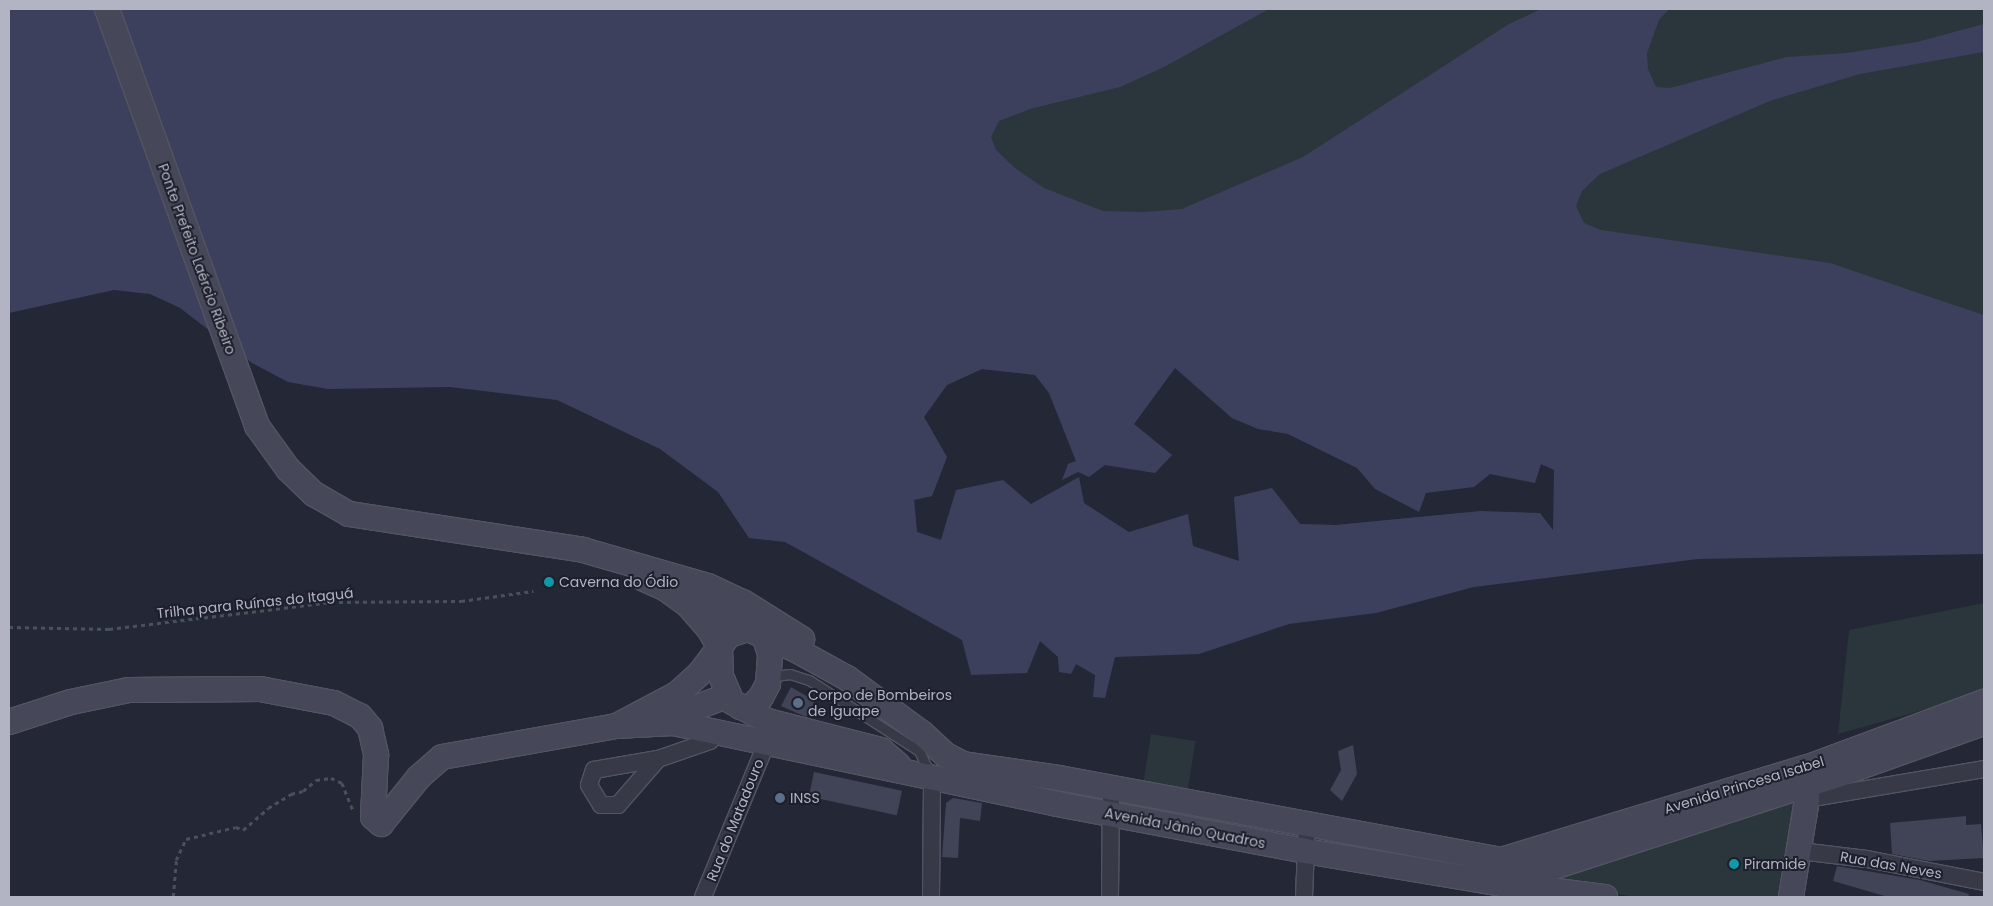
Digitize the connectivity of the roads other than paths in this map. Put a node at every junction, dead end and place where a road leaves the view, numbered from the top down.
1 (107, 9) edge
2 (583, 550) junction
3 (672, 576) junction
4 (740, 629) junction
5 (764, 636) junction
6 (720, 648) junction
7 (700, 673) junction
8 (769, 678) junction
9 (846, 678) junction
10 (733, 701) junction
11 (1984, 702) edge
12 (702, 707) junction
13 (9, 722) edge
14 (894, 723) junction
15 (1984, 723) edge
16 (616, 726) junction
17 (644, 726) junction
18 (715, 732) junction
19 (767, 732) junction
20 (658, 759) dead end
21 (1984, 769) edge
22 (932, 777) junction
23 (1059, 778) junction
24 (1808, 783) junction
25 (1111, 788) junction
26 (1057, 804) junction
27 (1110, 813) junction
28 (1307, 823) junction
29 (1305, 851) junction
30 (1800, 851) junction
31 (1501, 860) junction
32 (1983, 881) edge
33 (1502, 891) edge
34 (703, 897) edge
35 (931, 897) edge
36 (1110, 897) edge
37 (1304, 897) edge
38 (1605, 897) edge
39 (1791, 897) edge

1 - 2 main road, Ponte Prefeito Laércio Ribeiro
2 - 3 main road
2 - 6 main road
3 - 4 main road
3 - 9 main road
4 - 5 main road
4 - 6 main road
5 - 8 main road
5 - 9 main road
6 - 7 main road
6 - 10 main road
7 - 12 main road
7 - 16 main road
8 - 10 main road
8 - 14 lane
9 - 14 main road, Avenida Jânio Quadros
10 - 12 main road
10 - 19 main road
11 - 24 main road, Avenida Princesa Isabel
12 - 17 main road
12 - 18 main road
12 - 19 main road
13 - 16 main road
14 - 22 lane
14 - 23 main road, Avenida Jânio Quadros
15 - 24 main road, Avenida Princesa Isabel
16 - 17 main road
17 - 18 main road
18 - 19 main road
18 - 20 street
19 - 22 main road, Avenida Jânio Quadros
19 - 34 street, Rua do Matadouro
21 - 24 street
22 - 26 main road, Avenida Jânio Quadros
22 - 35 street
23 - 25 main road, Avenida Jânio Quadros
23 - 26 main road
24 - 30 main road
24 - 31 main road, Avenida Princesa Isabel
24 - 33 main road, Avenida Princesa Isabel
25 - 27 street
25 - 28 main road, Avenida Jânio Quadros
26 - 27 main road, Avenida Jânio Quadros
27 - 29 main road, Avenida Jânio Quadros
27 - 36 street
28 - 29 street
28 - 31 main road, Avenida Jânio Quadros
29 - 33 main road, Avenida Jânio Quadros
29 - 37 street
30 - 32 street, Rua das Neves
30 - 39 main road
31 - 33 main road
33 - 38 main road, Avenida Jânio Quadros

